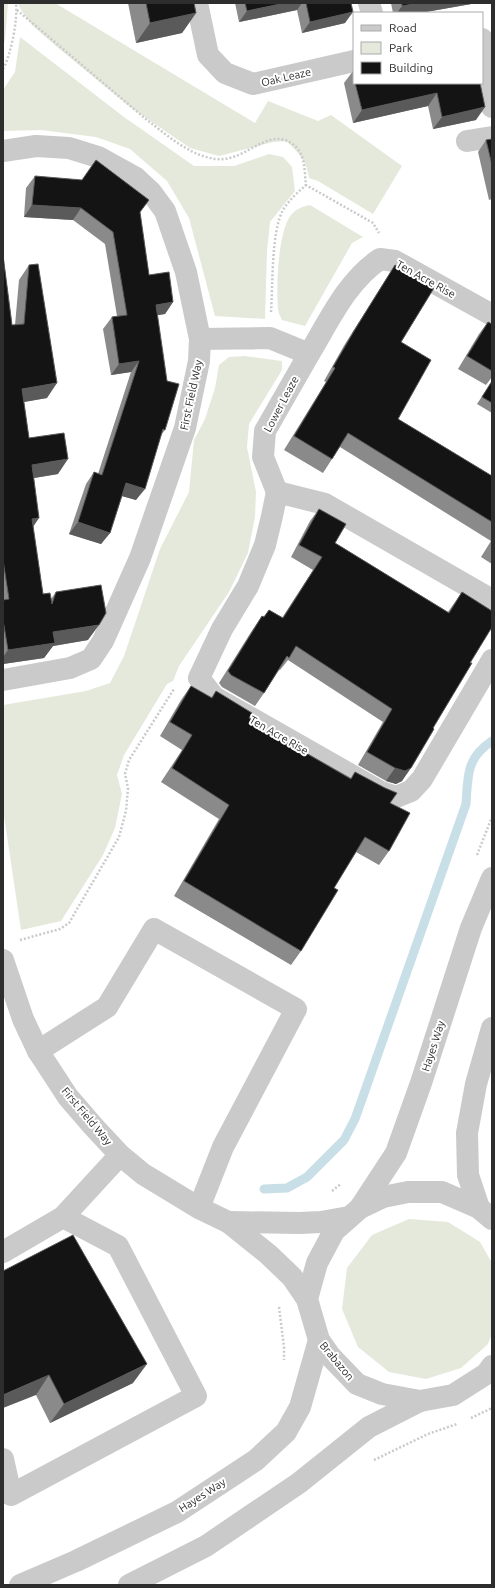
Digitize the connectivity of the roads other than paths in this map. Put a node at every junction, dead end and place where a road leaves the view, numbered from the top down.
1 (197, 3) edge
2 (483, 46) edge
3 (353, 61) edge
4 (492, 107) edge
5 (492, 137) edge
6 (467, 141) dead end
7 (3, 151) edge
8 (492, 315) edge
9 (200, 339) junction
10 (309, 354) junction
11 (277, 492) junction
12 (492, 600) edge
13 (492, 660) edge
14 (3, 680) edge
15 (492, 878) edge
16 (3, 960) edge
17 (492, 1028) edge
18 (38, 1051) junction
19 (120, 1155) junction
20 (199, 1208) junction
21 (354, 1212) junction
22 (486, 1213) edge
23 (63, 1217) junction
24 (228, 1222) junction
25 (3, 1252) edge
26 (307, 1299) junction
27 (319, 1340) junction
28 (492, 1366) edge
29 (420, 1401) junction
30 (3, 1459) edge
31 (20, 1585) edge
32 (129, 1585) edge

1 - 3 street, Oak Leaze
2 - 4 street
5 - 6 street
7 - 9 street, First Field Way
8 - 10 street, Ten Acre Rise
9 - 10 street
9 - 14 street, First Field Way
10 - 11 street, Lower Leaze
11 - 12 street
11 - 13 street, Ten Acre Rise
15 - 21 street, Hayes Way
16 - 18 street, First Field Way
17 - 22 street
18 - 19 street, First Field Way
18 - 20 street
19 - 20 street, First Field Way
19 - 23 street
20 - 24 street, First Field Way
21 - 22 street
21 - 24 street, First Field Way
21 - 26 street
23 - 25 street
23 - 30 street
24 - 26 street, First Field Way
26 - 27 street, Brabazon
27 - 29 street, Brabazon
27 - 31 street, Hayes Way
28 - 29 street, Brabazon
29 - 32 street

